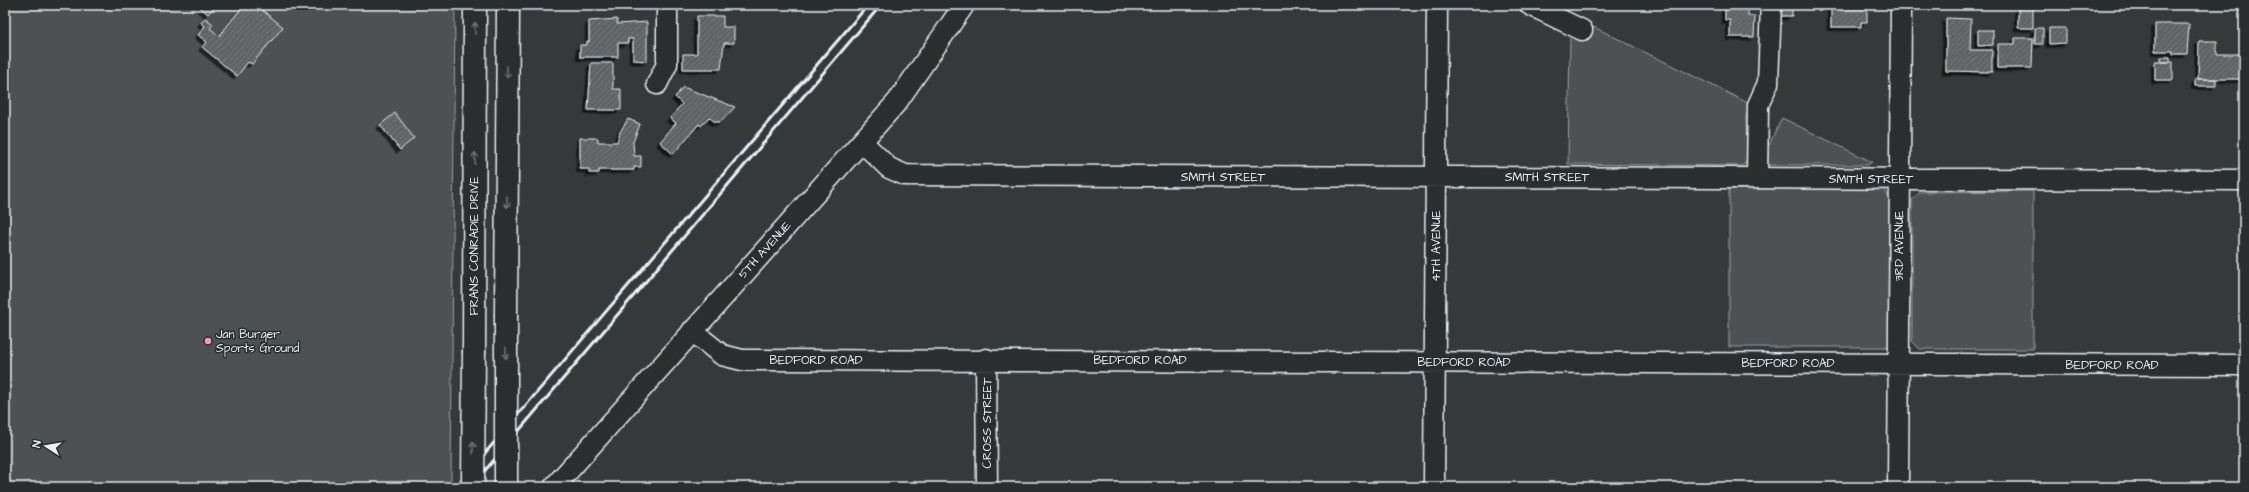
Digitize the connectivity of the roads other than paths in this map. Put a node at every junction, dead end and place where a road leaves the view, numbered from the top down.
1 (475, 5) edge
2 (508, 5) edge
3 (667, 5) edge
4 (964, 5) edge
5 (1437, 5) edge
6 (1530, 5) edge
7 (1771, 5) edge
8 (1901, 5) edge
9 (1582, 30) dead end
10 (656, 84) dead end
11 (862, 142) junction
12 (1436, 177) junction
13 (1758, 178) junction
14 (1899, 179) junction
15 (2244, 180) edge
16 (692, 331) junction
17 (986, 359) junction
18 (1435, 362) junction
19 (1899, 363) junction
20 (2244, 365) edge
21 (473, 487) edge
22 (506, 487) edge
23 (554, 487) edge
24 (987, 487) edge
25 (1434, 487) edge
26 (1898, 487) edge

21 -> 1 main road, FRANS CONRADIE DRIVE, bridge
2 -> 22 main road, bridge
3 - 10 street
4 - 11 street, 5TH AVENUE
5 - 12 street, 4TH AVENUE
6 - 9 street
7 - 13 street
8 - 14 street, 3RD AVENUE
11 - 12 street, SMITH STREET
11 - 16 street, 5TH AVENUE
12 - 13 street, SMITH STREET
12 - 18 street, 4TH AVENUE
13 - 14 street, SMITH STREET
14 - 15 street, SMITH STREET
14 - 19 street, 3RD AVENUE
16 - 17 street, BEDFORD ROAD
16 - 23 street, 5TH AVENUE
17 - 18 street, BEDFORD ROAD
17 - 24 street, CROSS STREET
18 - 19 street, BEDFORD ROAD
18 - 25 street, 4TH AVENUE
19 - 20 street, BEDFORD ROAD
19 - 26 street, 3RD AVENUE

